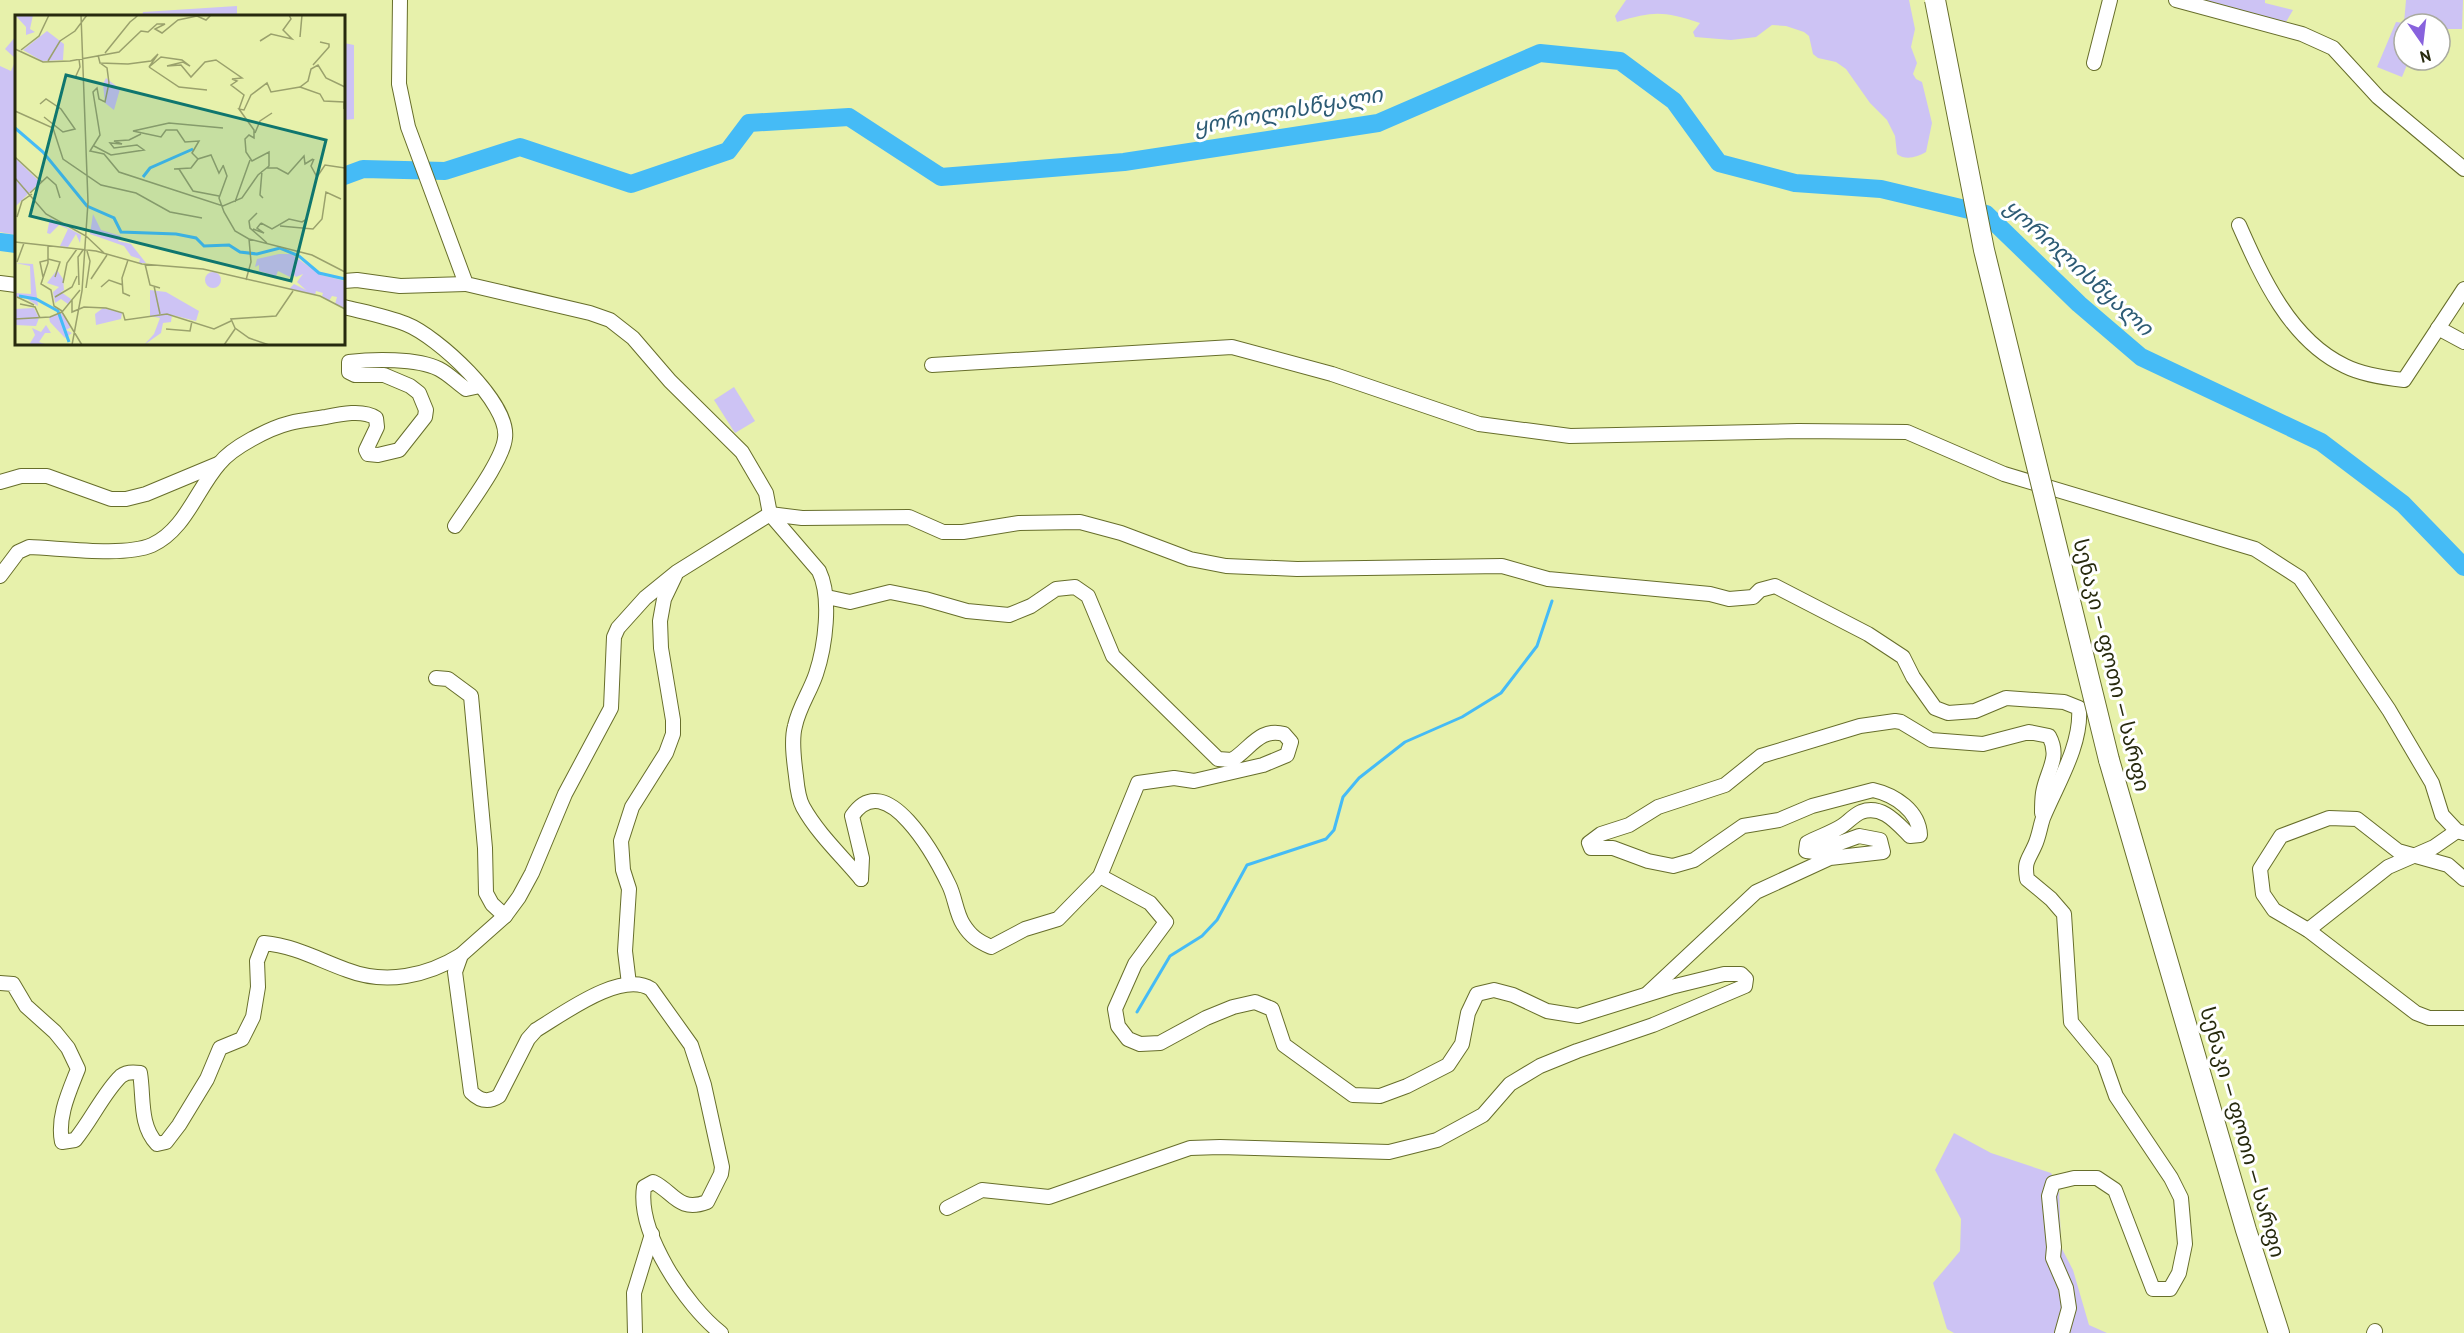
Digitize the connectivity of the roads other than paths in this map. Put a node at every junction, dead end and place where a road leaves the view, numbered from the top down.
1 (400, 0) edge
2 (1935, 0) edge
3 (2110, 0) edge
4 (2176, 0) edge
5 (2207, 4) edge
6 (2094, 63) dead end
7 (2464, 169) edge
8 (2239, 225) dead end
9 (345, 281) edge
10 (0, 283) edge
11 (466, 284) junction
12 (15, 285) edge
13 (2464, 289) edge
14 (345, 307) edge
15 (2439, 328) junction
16 (2464, 342) edge
17 (932, 365) dead end
18 (480, 386) junction
19 (219, 464) junction
20 (0, 482) edge
21 (770, 514) junction
22 (455, 526) dead end
23 (677, 572) junction
24 (0, 576) edge
25 (827, 597) junction
26 (436, 678) dead end
27 (2042, 821) junction
28 (2460, 832) edge
29 (2415, 855) junction
30 (1100, 876) junction
31 (2464, 879) edge
32 (505, 916) junction
33 (2308, 930) junction
34 (461, 955) junction
35 (0, 983) edge
36 (629, 984) junction
37 (1646, 995) junction
38 (2464, 1018) edge
39 (947, 1208) dead end
40 (652, 1234) junction
41 (635, 1333) edge
42 (721, 1333) edge
43 (2062, 1333) edge
44 (2279, 1333) edge

1 - 11 street
2 - 44 highway, სენაკი — ფოთი — სარფი, bridge
3 - 6 street
4 - 5 street
5 - 7 street
8 - 15 street
9 - 11 street
10 - 12 street
11 - 21 street
13 - 15 street
14 - 18 street
15 - 16 street
17 - 28 street
18 - 19 street
18 - 22 street
19 - 20 street
19 - 24 street
21 - 23 street
21 - 25 street
21 - 27 street
23 - 32 street
23 - 36 street
25 - 30 street
25 - 30 street
26 - 32 street
27 - 37 street
27 - 43 street
28 - 29 street
29 - 31 street
29 - 33 street
29 - 33 street
30 - 37 street
32 - 34 street
33 - 38 street
34 - 35 street
34 - 36 street
36 - 40 street
37 - 39 street
40 - 41 street
40 - 42 street

